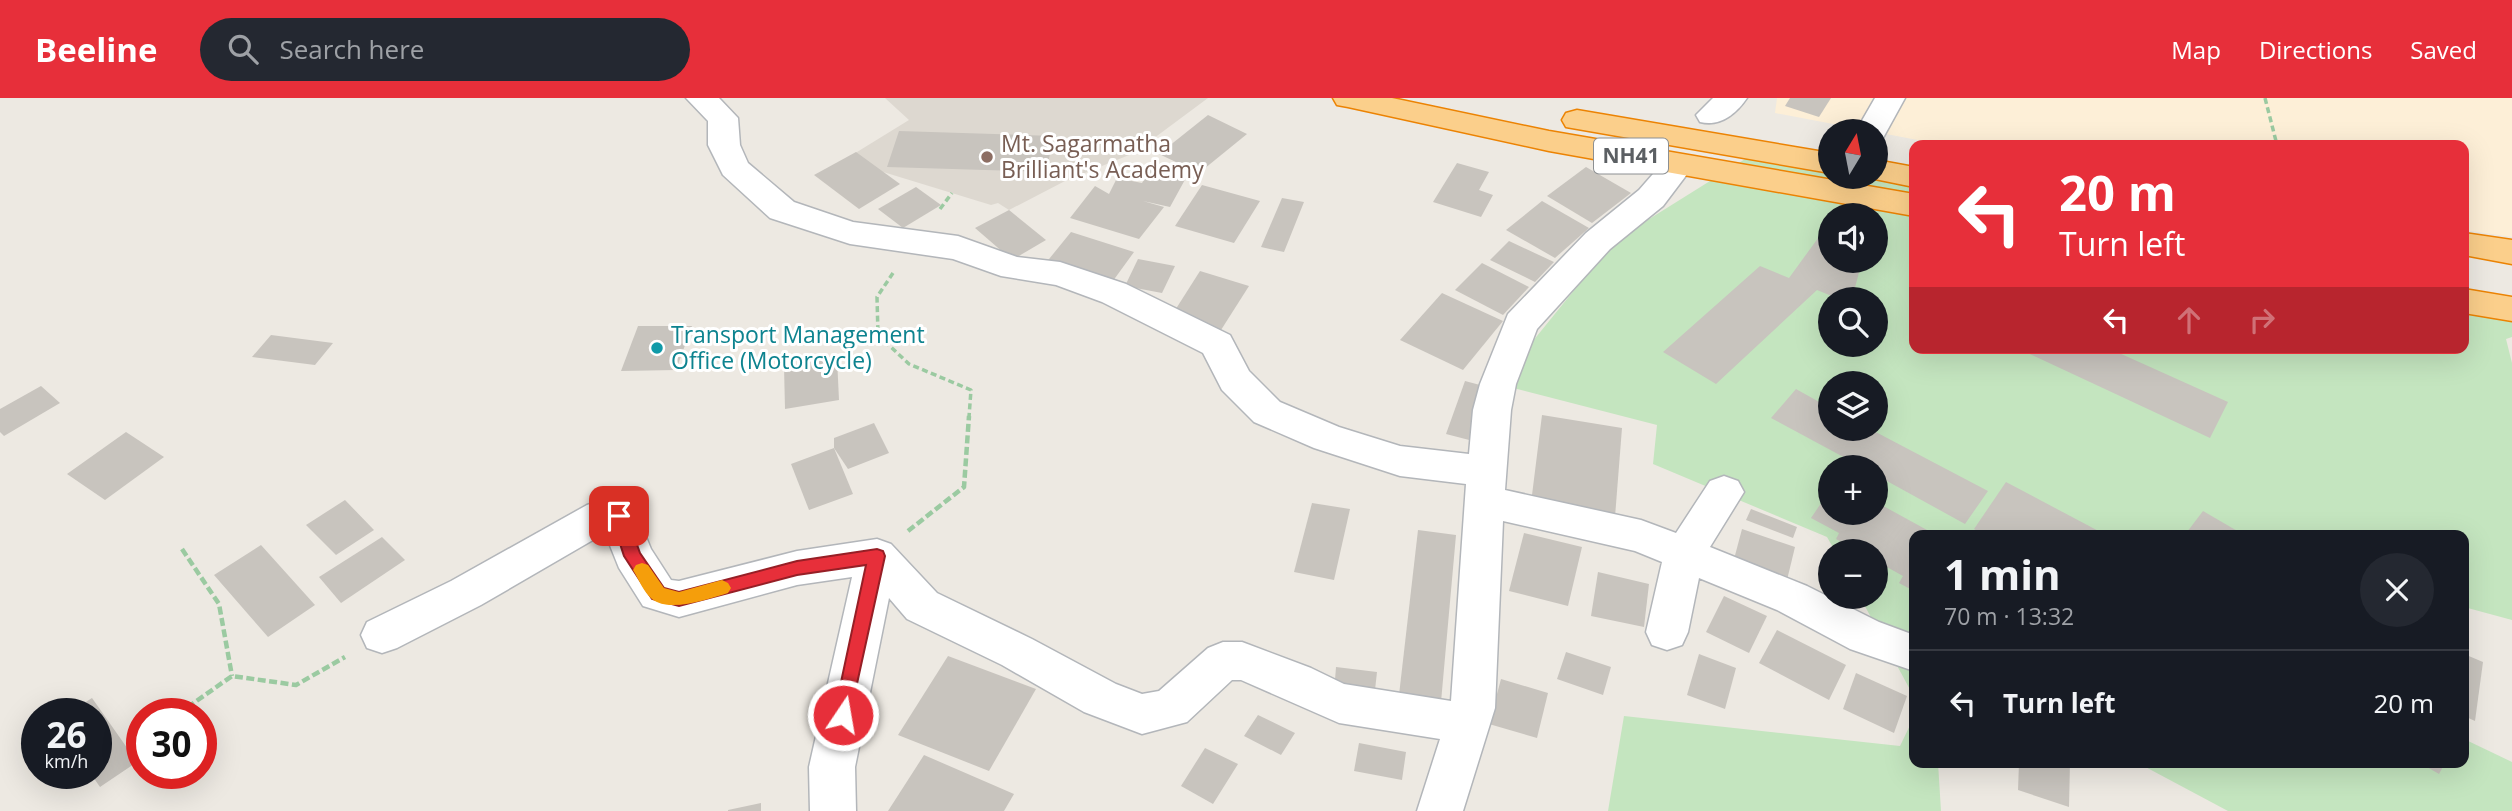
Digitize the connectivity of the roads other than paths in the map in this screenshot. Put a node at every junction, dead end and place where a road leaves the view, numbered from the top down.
1 (701, 98) edge
2 (1348, 98) edge
3 (1450, 98) edge
4 (1593, 98) edge
5 (1890, 98) edge
6 (1722, 106) edge
7 (1879, 119) edge
8 (1818, 134) edge
9 (1888, 148) edge
10 (1909, 151) edge
11 (1818, 161) edge
12 (1678, 165) junction
13 (1888, 172) edge
14 (1909, 176) edge
15 (1909, 204) edge
16 (2469, 245) edge
17 (2512, 253) edge
18 (2469, 271) edge
19 (2512, 278) edge
20 (2469, 302) edge
21 (2512, 309) edge
22 (1486, 486) junction
23 (1724, 492) dead end
24 (1684, 554) junction
25 (877, 556) junction
26 (1667, 632) dead end
27 (382, 635) road end
28 (1909, 651) edge
29 (1469, 724) junction
30 (833, 811) edge
31 (1440, 811) edge

1 - 22 street
2 - 12 highway, NH41
3 - 11 highway
4 - 6 highway, NH41
5 - 7 street
6 - 8 highway, NH41
9 - 10 highway
12 - 15 highway, NH41
12 - 22 street
13 - 14 highway
16 - 17 highway
18 - 19 highway
20 - 21 highway
22 - 24 street
22 - 29 street
23 - 24 street
24 - 26 street
24 - 28 street
25 - 27 street
25 - 29 street
25 - 30 street
29 - 31 street

